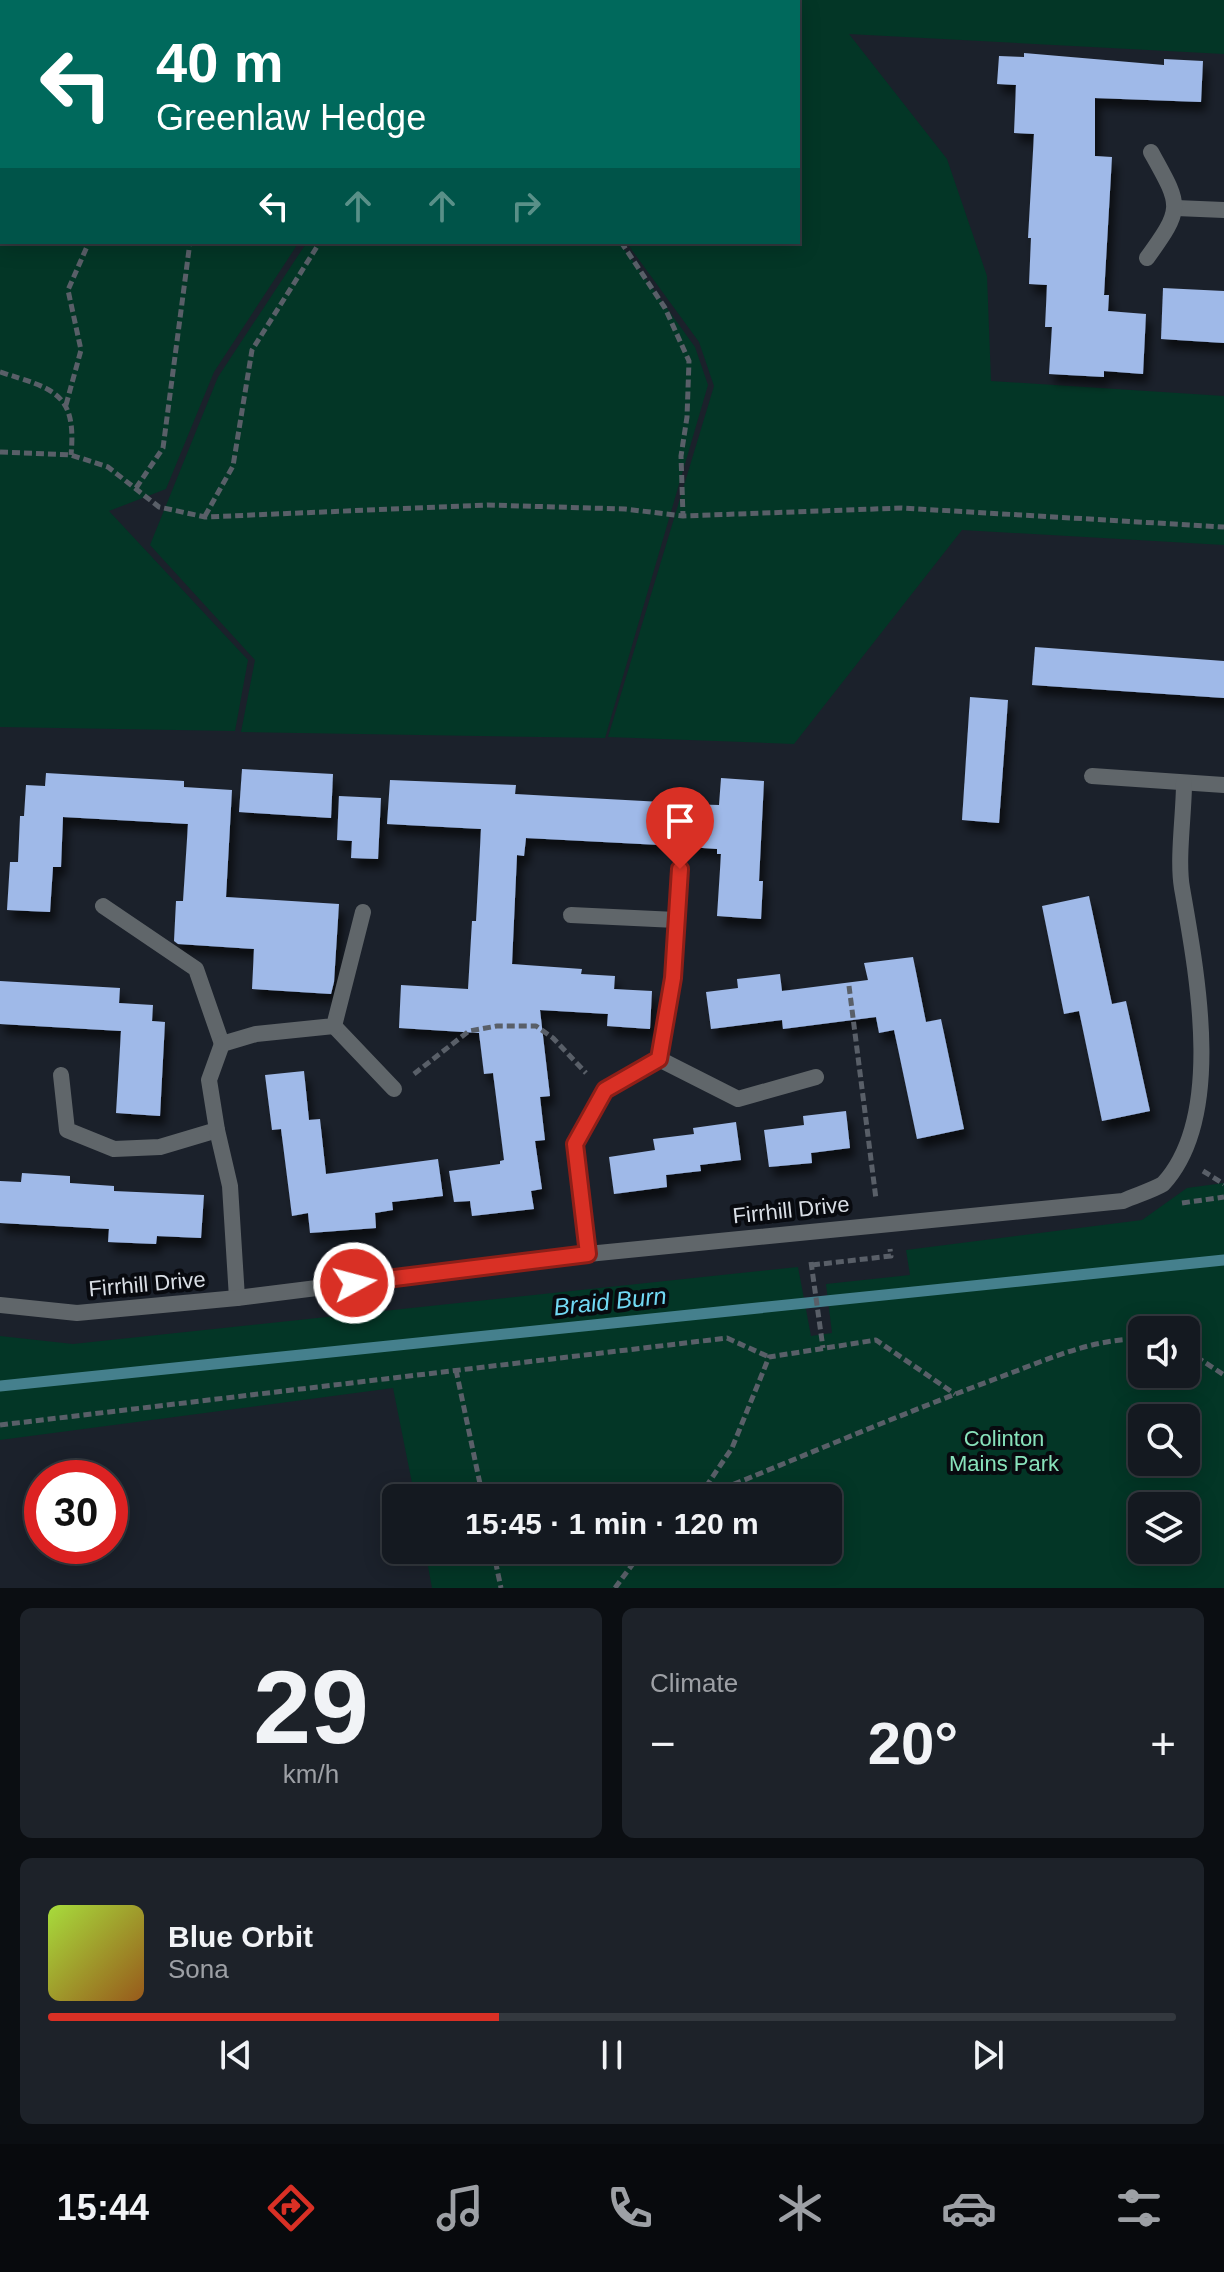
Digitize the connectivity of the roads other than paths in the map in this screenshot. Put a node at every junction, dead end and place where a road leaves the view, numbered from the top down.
1 (1151, 152) dead end
2 (1176, 208) junction
3 (1224, 210) edge
4 (1147, 258) dead end
5 (1092, 776) dead end
6 (1184, 783) junction
7 (1224, 785) edge
8 (680, 869) dead end
9 (103, 906) dead end
10 (363, 912) dead end
11 (571, 915) dead end
12 (676, 920) junction
13 (334, 1026) junction
14 (222, 1044) junction
15 (1218, 1057) dead end
16 (659, 1059) junction
17 (61, 1075) dead end
18 (816, 1077) dead end
19 (394, 1089) road end
20 (1213, 1110) dead end
21 (217, 1130) junction
22 (588, 1254) junction
23 (237, 1298) junction
24 (0, 1305) edge

1 - 2 street
2 - 3 street
2 - 4 street
5 - 6 street
6 - 7 street
6 - 15 street
8 - 12 street
9 - 14 street
10 - 13 street
11 - 12 street
12 - 16 street
13 - 14 street
13 - 19 street
14 - 21 street
16 - 18 street
16 - 22 street
17 - 21 street
20 - 22 street, Firrhill Drive
21 - 23 street
22 - 23 street, Firrhill Drive
23 - 24 street, Firrhill Drive

